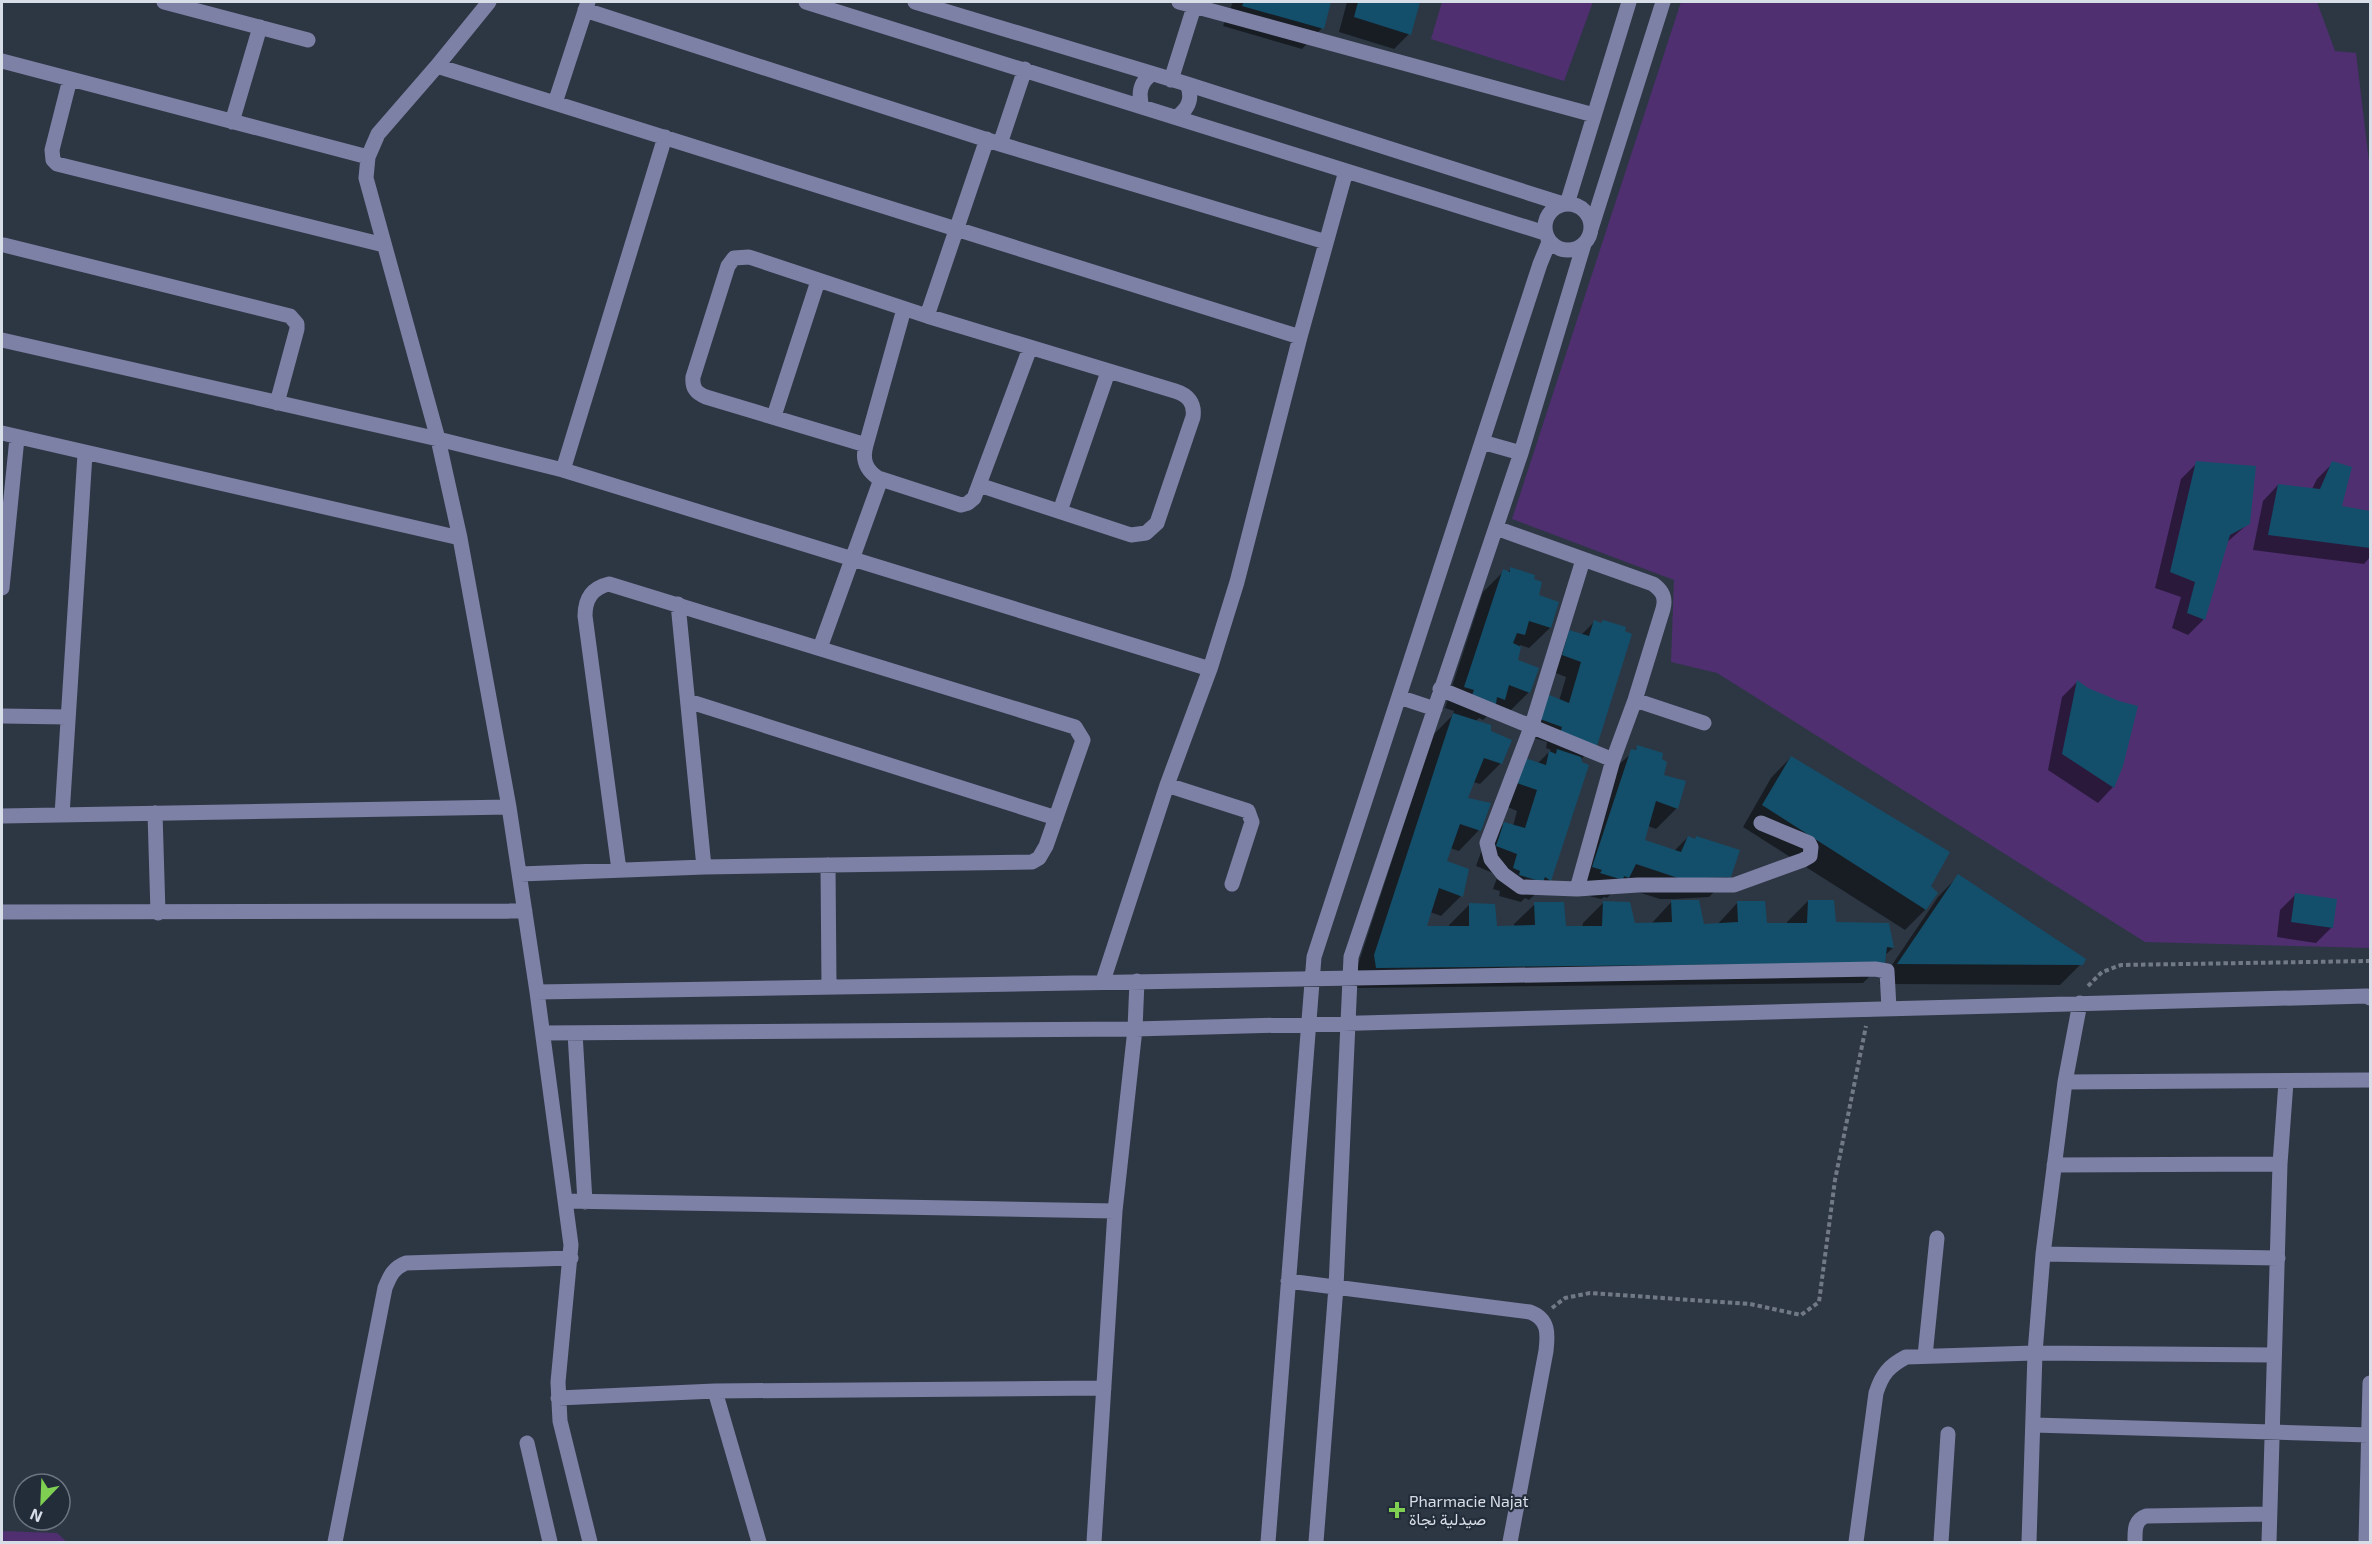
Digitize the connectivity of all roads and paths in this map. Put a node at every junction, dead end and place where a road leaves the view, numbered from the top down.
1 (165, 2) edge
2 (489, 2) edge
3 (806, 2) edge
4 (915, 2) edge
5 (1179, 2) edge
6 (1629, 2) edge
7 (1663, 2) edge
8 (586, 6) edge
9 (1194, 7) junction
10 (260, 27) junction
11 (308, 40) dead end
12 (2, 61) edge
13 (437, 66) junction
14 (1025, 69) junction
15 (1152, 74) junction
16 (70, 79) junction
17 (1171, 80) junction
18 (1187, 84) junction
19 (555, 103) junction
20 (1142, 107) junction
21 (1594, 115) junction
22 (1177, 117) junction
23 (232, 122) junction
24 (665, 137) junction
25 (994, 142) junction
26 (368, 157) junction
27 (1346, 171) junction
28 (1565, 204) junction
29 (957, 229) junction
30 (1591, 229) junction
31 (1547, 237) junction
32 (1326, 242) junction
33 (1584, 244) junction
34 (4, 245) dead end
35 (384, 245) junction
36 (818, 281) junction
37 (904, 309) junction
38 (927, 316) junction
39 (1300, 337) junction
40 (2, 340) edge
41 (1030, 348) junction
42 (1108, 372) junction
43 (277, 403) junction
44 (774, 416) junction
45 (2, 433) edge
46 (17, 438) junction
47 (438, 439) junction
48 (1482, 442) junction
49 (866, 445) junction
50 (1521, 453) junction
51 (85, 454) junction
52 (563, 470) junction
53 (881, 479) junction
54 (979, 485) junction
55 (1060, 512) junction
56 (1496, 528) junction
57 (460, 538) junction
58 (854, 560) junction
59 (1583, 560) junction
60 (2, 588) edge
61 (678, 604) junction
62 (820, 648) junction
63 (1210, 669) junction
64 (1440, 689) junction
65 (1399, 696) junction
66 (1635, 700) junction
67 (688, 701) junction
68 (1435, 709) junction
69 (2, 716) edge
70 (67, 717) junction
71 (1704, 723) dead end
72 (1532, 725) junction
73 (1613, 760) junction
74 (1167, 785) junction
75 (509, 807) junction
76 (155, 813) junction
77 (62, 814) junction
78 (2, 816) edge
79 (1056, 818) junction
80 (1761, 823) dead end
81 (828, 865) junction
82 (704, 867) junction
83 (619, 870) junction
84 (520, 874) junction
85 (1232, 884) dead end
86 (1576, 889) junction
87 (525, 911) junction
88 (2, 912) edge
89 (158, 913) junction
90 (2370, 962) edge
91 (1311, 980) junction
92 (1350, 980) junction
93 (1102, 981) junction
94 (1137, 981) junction
95 (829, 986) junction
96 (537, 992) junction
97 (2370, 998) edge
98 (2080, 1003) junction
99 (1870, 1009) junction
100 (1889, 1009) junction
101 (1348, 1023) junction
102 (1308, 1024) junction
103 (1135, 1029) junction
104 (543, 1033) junction
105 (575, 1033) junction
106 (2370, 1080) edge
107 (2065, 1082) junction
108 (2286, 1082) junction
109 (2280, 1164) junction
110 (2054, 1165) junction
111 (565, 1201) junction
112 (585, 1202) junction
113 (1115, 1210) junction
114 (1938, 1238) dead end
115 (2043, 1254) junction
116 (572, 1258) junction
117 (2278, 1258) junction
118 (1288, 1281) junction
119 (1336, 1287) junction
120 (1540, 1318) junction
121 (2036, 1353) junction
122 (2274, 1354) junction
123 (1925, 1356) junction
124 (2370, 1383) edge
125 (1104, 1388) junction
126 (715, 1392) junction
127 (558, 1398) junction
128 (2034, 1425) junction
129 (2272, 1433) junction
130 (1948, 1434) dead end
131 (2369, 1435) junction
132 (526, 1443) dead end
133 (2270, 1514) junction
134 (335, 1542) edge
135 (550, 1542) edge
136 (590, 1542) edge
137 (759, 1542) edge
138 (1094, 1542) edge
139 (1268, 1542) edge
140 (1316, 1542) edge
141 (1510, 1542) edge
142 (1856, 1542) edge
143 (1941, 1542) edge
144 (2029, 1542) edge
145 (2135, 1542) edge
146 (2269, 1542) edge
147 (2366, 1542) edge

1 - 10 street
2 - 13 street
3 - 14 street
4 - 15 street
5 - 9 street
6 - 21 street
7 - 30 street
8 - 19 street
8 - 25 street
9 - 17 street
9 - 21 street
10 - 11 street
10 - 23 street
12 - 16 street
13 - 19 street
13 - 26 street
14 - 20 street
14 - 25 street
15 - 17 street
15 - 20 street
16 - 23 street
16 - 35 street
17 - 18 street
18 - 22 street
18 - 28 street
19 - 24 street
20 - 22 street
21 - 28 street
22 - 27 street
23 - 26 street
24 - 29 street
24 - 52 street
25 - 29 street
25 - 32 street
26 - 35 street
27 - 31 street
27 - 32 street
28 - 30 street
28 - 31 street
29 - 38 street
29 - 39 street
30 - 33 street
31 - 33 street
31 - 48 street
32 - 39 street
33 - 50 street
34 - 43 street
35 - 47 street
36 - 37 street
36 - 44 street
36 - 44 street
37 - 38 street
37 - 49 street
38 - 41 street
39 - 63 street
40 - 43 street
41 - 42 street
41 - 54 street
42 - 55 street
42 - 55 street
43 - 47 street
44 - 49 street
45 - 46 street
46 - 51 street
46 - 60 street
47 - 52 street
47 - 57 street
48 - 50 street
48 - 65 street
49 - 53 street
50 - 56 street
51 - 57 street
51 - 70 street
52 - 58 street
53 - 54 street
53 - 58 street
54 - 55 street
56 - 59 street
56 - 64 street
57 - 75 street
58 - 62 street
58 - 63 street
59 - 66 street
59 - 72 street
61 - 62 street
61 - 67 street
61 - 83 street
62 - 79 street
63 - 74 street
64 - 68 street
64 - 72 street
65 - 68 street
65 - 91 street
66 - 71 street
66 - 73 street
67 - 79 street
67 - 82 street
68 - 92 street
69 - 70 street
70 - 77 street
72 - 73 street
72 - 86 street
73 - 86 street
74 - 85 street
74 - 93 street
75 - 76 street
75 - 84 street
76 - 77 street
76 - 89 street
77 - 78 street
79 - 81 street
80 - 86 street
81 - 82 street
81 - 95 street
82 - 83 street
83 - 84 street
84 - 87 street
87 - 89 street
87 - 96 street
88 - 89 street
90 - 98 path
91 - 92 street
91 - 94 street
91 - 102 street
92 - 100 street
92 - 101 street
93 - 94 street
93 - 95 street
94 - 103 street
95 - 96 street
96 - 104 street
97 - 98 street
98 - 100 street
98 - 107 street
99 - 100 street
99 - 101 street
99 - 120 path
101 - 102 street
101 - 119 street
102 - 103 street
102 - 118 street
103 - 105 street
103 - 113 street
104 - 105 street
104 - 111 street
105 - 112 street
106 - 108 street
107 - 108 street
107 - 110 street
108 - 109 street
109 - 110 street
109 - 117 street
110 - 115 street
111 - 112 street
111 - 116 street
112 - 113 street
113 - 125 street
114 - 123 street
115 - 117 street
115 - 121 street
116 - 127 street
116 - 134 street
117 - 122 street
118 - 119 street
118 - 139 street
119 - 120 street
119 - 140 street
120 - 141 street
121 - 122 street
121 - 123 street
121 - 128 street
122 - 129 street
123 - 142 street
124 - 131 street
125 - 126 street
125 - 138 street
126 - 127 street
126 - 137 street
127 - 136 street
128 - 129 street
128 - 144 street
129 - 131 street
129 - 133 street
130 - 143 street
131 - 147 street
132 - 135 street
133 - 145 street
133 - 146 street

